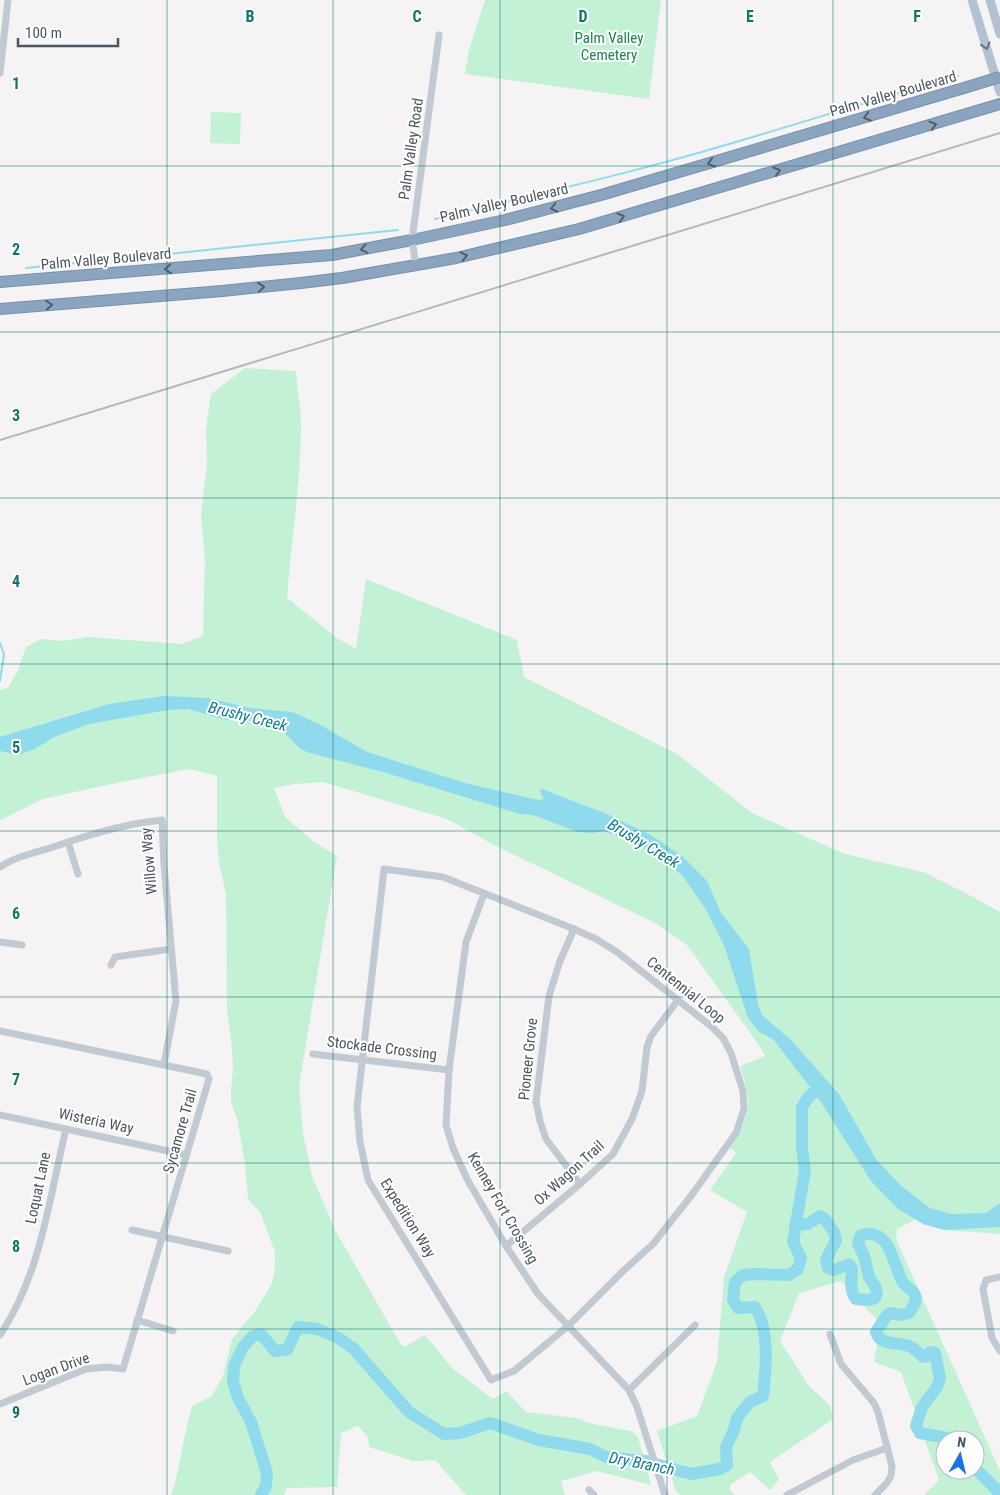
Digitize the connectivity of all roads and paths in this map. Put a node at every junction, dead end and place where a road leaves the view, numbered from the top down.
1 (8, 0) edge
2 (972, 0) edge
3 (990, 0) edge
4 (1000, 34) edge
5 (439, 35) dead end
6 (0, 73) edge
7 (1000, 77) edge
8 (1000, 92) edge
9 (1000, 104) edge
10 (412, 240) junction
11 (416, 266) junction
12 (0, 282) edge
13 (0, 308) edge
14 (68, 842) junction
15 (0, 867) edge
16 (384, 869) joint
17 (78, 874) dead end
18 (484, 894) junction
19 (574, 929) junction
20 (0, 942) edge
21 (22, 945) dead end
22 (171, 948) junction
23 (111, 965) dead end
24 (678, 1000) junction
25 (0, 1031) edge
26 (313, 1054) dead end
27 (362, 1060) junction
28 (164, 1064) junction
29 (449, 1070) junction
30 (0, 1115) edge
31 (66, 1129) junction
32 (187, 1154) junction
33 (580, 1184) junction
34 (132, 1230) dead end
35 (163, 1237) junction
36 (506, 1246) junction
37 (228, 1251) dead end
38 (1000, 1276) edge
39 (137, 1320) junction
40 (695, 1324) dead end
41 (568, 1326) junction
42 (174, 1331) dead end
43 (830, 1334) dead end
44 (0, 1335) edge
45 (999, 1347) edge
46 (122, 1369) joint
47 (629, 1390) junction
48 (0, 1404) edge
49 (887, 1448) junction
50 (802, 1492) edge
51 (665, 1495) edge
52 (787, 1495) edge
53 (875, 1495) edge

1 - 6 street
2 -> 8 main road
3 - 4 main road
5 - 10 street, Palm Valley Road
7 -> 10 highway, Palm Valley Boulevard, bridge
11 -> 9 highway
10 - 11 street, Palm Valley Road
10 -> 12 highway, Palm Valley Boulevard
13 -> 11 highway
14 - 15 street, Willow Way
14 - 17 street
14 - 22 street, Willow Way
16 - 18 street, Centennial Loop
16 - 27 street, Expedition Way
18 - 19 street, Centennial Loop
18 - 29 street, Kenney Fort Crossing
19 - 24 street, Centennial Loop
19 - 33 street, Pioneer Grove
20 - 21 street
22 - 23 street
22 - 28 street, Willow Way
24 - 33 street, Ox Wagon Trail
24 - 41 street, Centennial Loop
25 - 28 street, Sycamore Trail
26 - 27 street, Stockade Crossing
27 - 29 street, Stockade Crossing
27 - 41 street, Expedition Way
28 - 32 street, Sycamore Trail
29 - 36 street, Kenney Fort Crossing
30 - 31 street, Wisteria Way
31 - 32 street, Wisteria Way
31 - 44 street, Loquat Lane
32 - 35 street, Sycamore Trail
33 - 36 street, Ox Wagon Trail
34 - 35 street
35 - 37 street
35 - 39 street, Sycamore Trail
36 - 41 street, Kenney Fort Crossing
38 - 45 street
39 - 42 street
39 - 46 street, Sycamore Trail
40 - 47 street
41 - 47 street, Kenney Fort Crossing
43 - 49 street
46 - 48 street, Logan Drive
47 - 51 street, Kenney Fort Crossing
49 - 50 street
49 - 53 street
50 - 52 street

